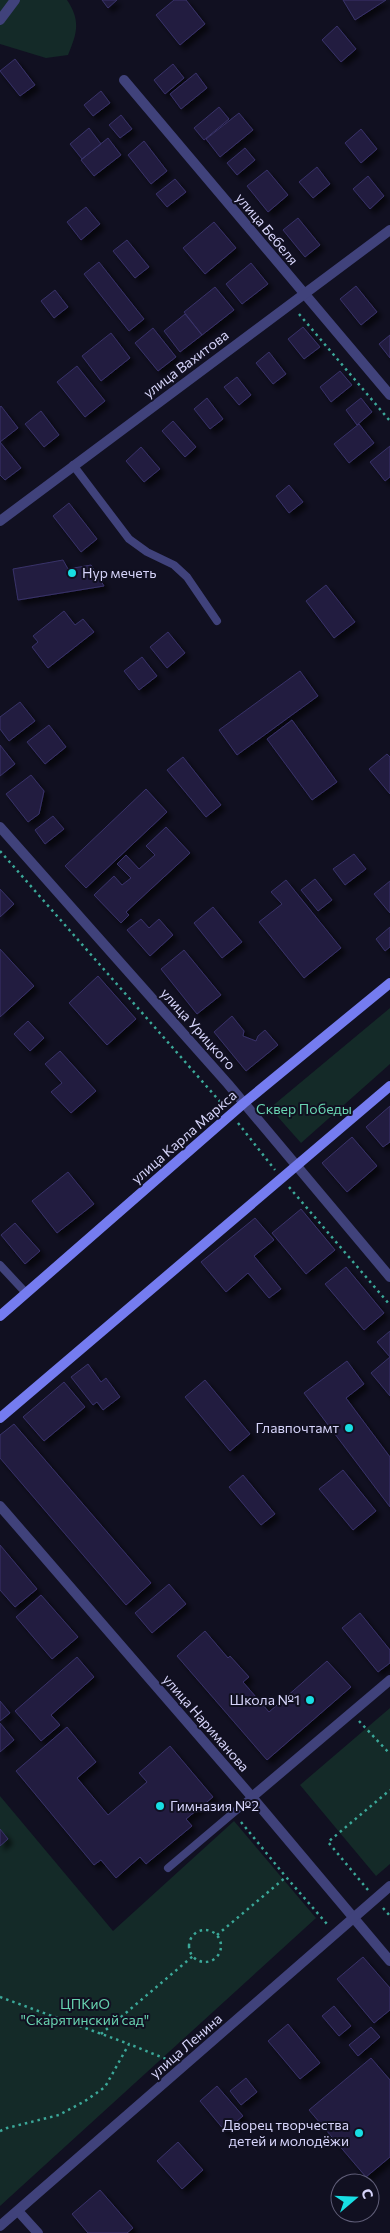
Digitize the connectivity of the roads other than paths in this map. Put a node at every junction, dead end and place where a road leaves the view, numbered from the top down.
1 (15, 0) edge
2 (0, 20) edge
3 (124, 80) dead end
4 (390, 230) edge
5 (303, 294) junction
6 (390, 394) edge
7 (73, 465) junction
8 (0, 521) edge
9 (217, 621) dead end
10 (0, 827) edge
11 (390, 984) edge
12 (390, 1086) edge
13 (244, 1103) junction
14 (297, 1165) junction
15 (0, 1265) edge
16 (390, 1277) edge
17 (26, 1293) junction
18 (0, 1316) edge
19 (0, 1418) edge
20 (0, 1506) edge
21 (390, 1680) edge
22 (252, 1797) junction
23 (168, 1868) dead end
24 (390, 1886) edge
25 (353, 1918) junction
26 (390, 1960) edge
27 (18, 2211) junction
28 (0, 2226) edge
29 (38, 2233) edge

1 - 2 street
3 - 5 street, улица Бебеля
4 - 5 street, улица Вахитова
5 - 6 street, улица Бебеля
5 - 7 street, улица Вахитова
7 - 8 street, улица Вахитова
7 - 9 lane
10 - 13 street, улица Урицкого
11 - 13 main road, улица Карла Маркса
12 - 14 main road
13 - 14 street, улица Урицкого
13 - 17 main road, улица Карла Маркса
14 - 16 street, улица Урицкого
14 - 19 main road
15 - 17 lane
17 - 18 main road, улица Карла Маркса
20 - 22 street, улица Нариманова
21 - 22 street
22 - 23 lane
22 - 25 street, улица Нариманова
24 - 25 street, улица Ленина
25 - 26 street, улица Нариманова
25 - 27 street, улица Ленина
27 - 28 street, улица Ленина
27 - 29 street

